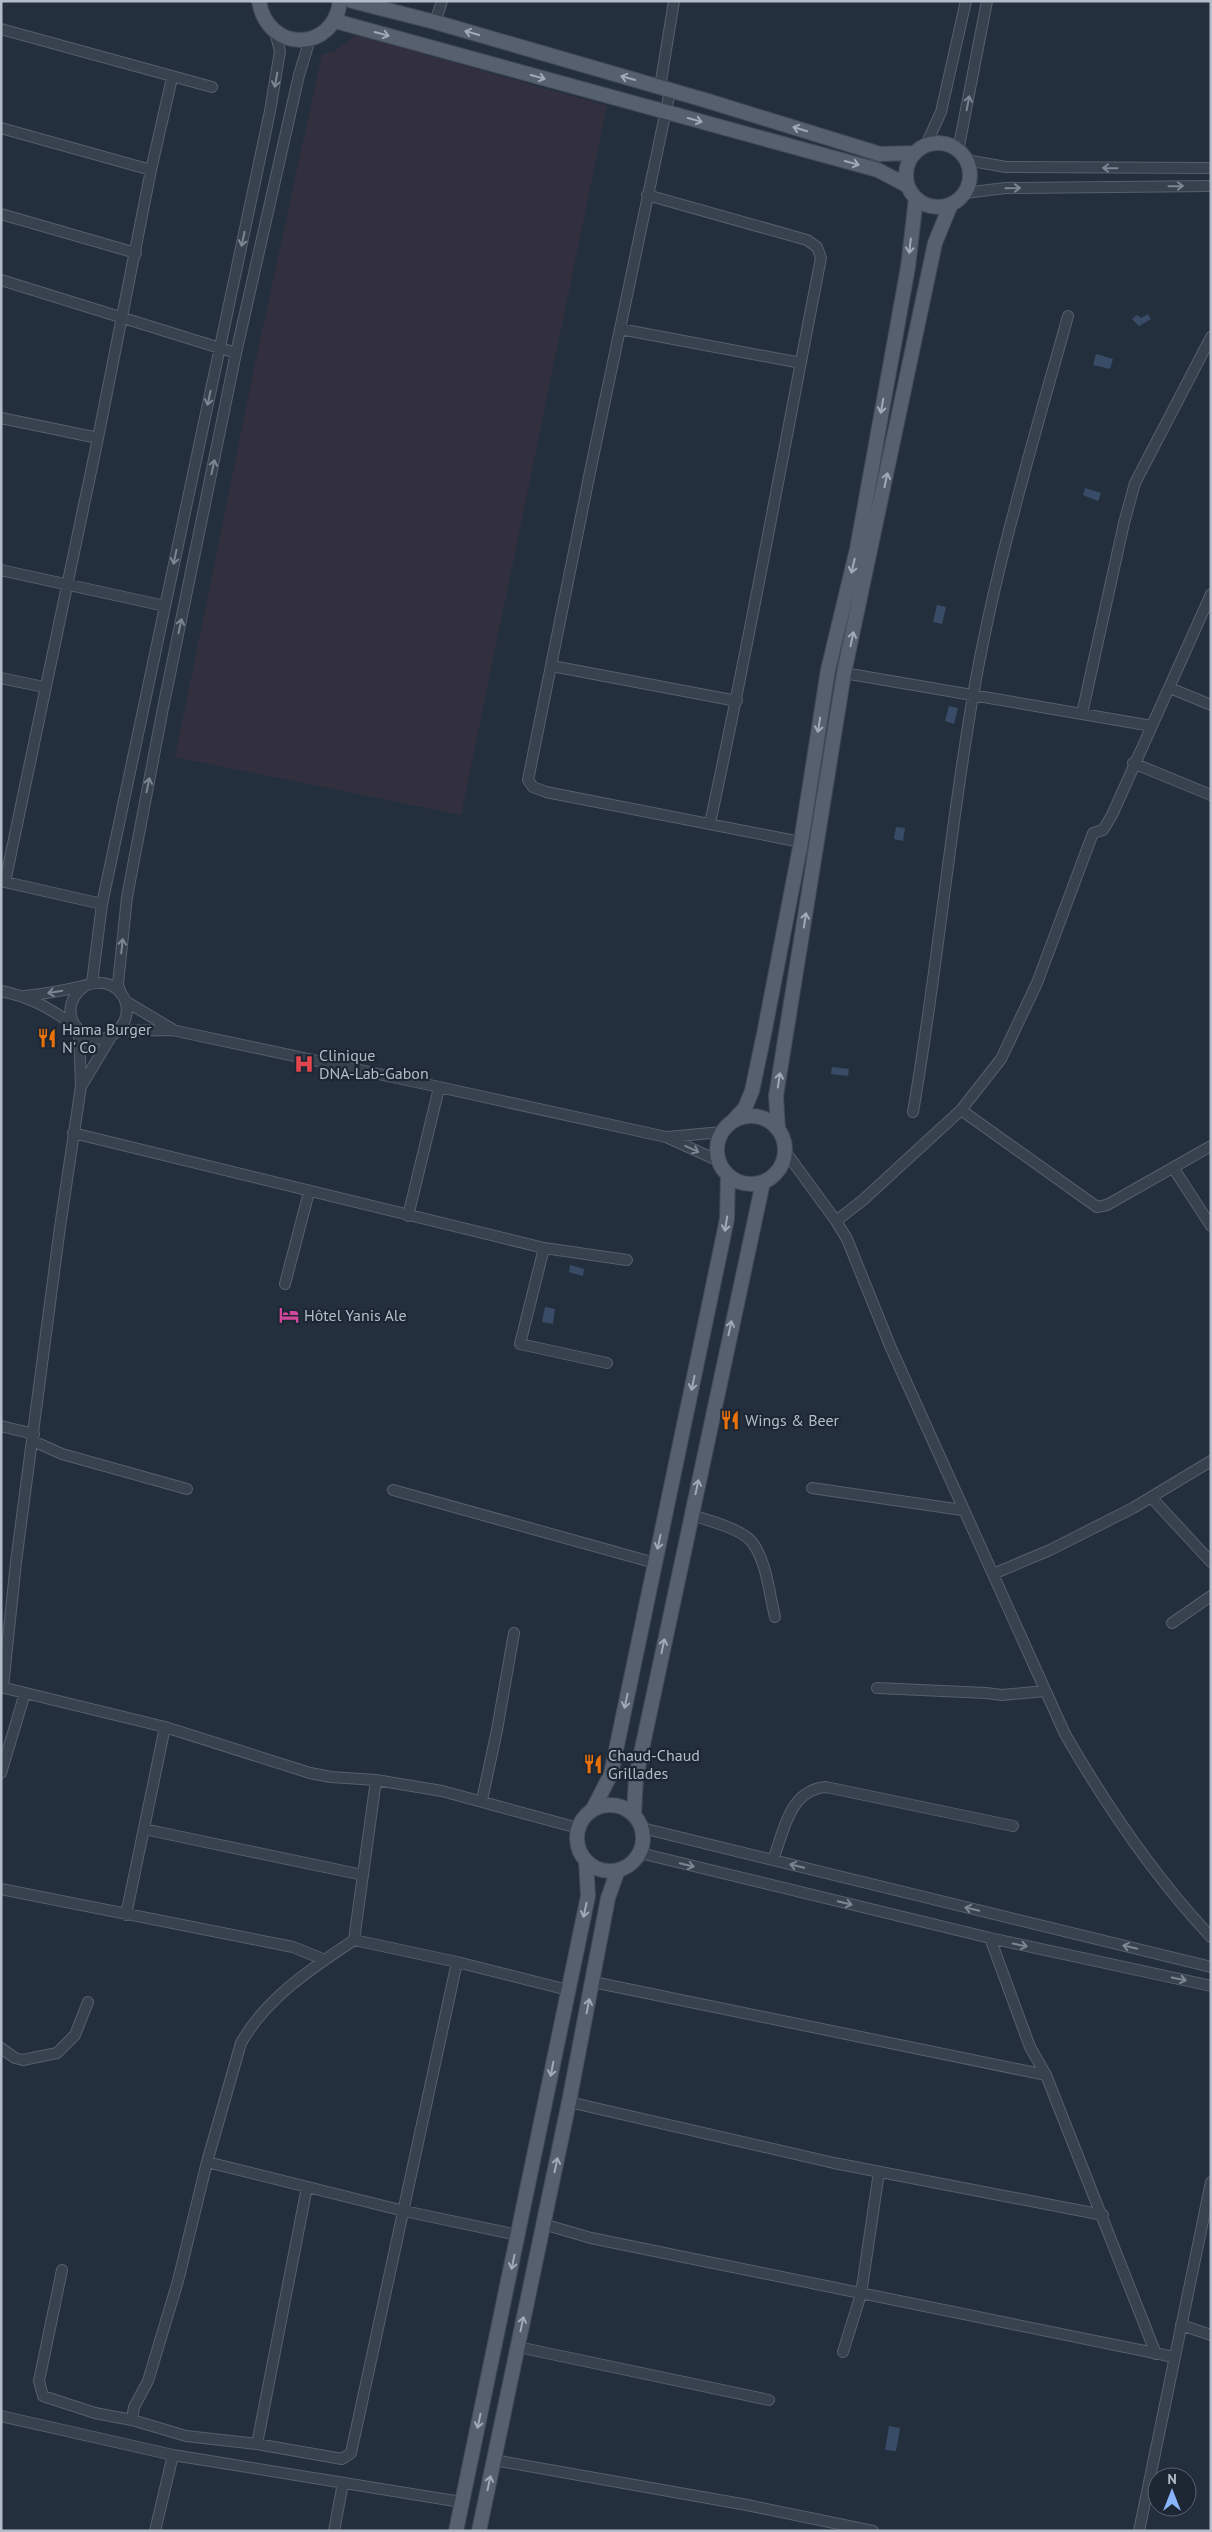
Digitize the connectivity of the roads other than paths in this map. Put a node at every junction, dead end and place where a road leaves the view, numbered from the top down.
1 (340, 1) edge
2 (352, 1) edge
3 (442, 1) edge
4 (674, 1) edge
5 (966, 1) edge
6 (987, 1) edge
7 (258, 2) edge
8 (334, 21) junction
9 (435, 22) junction
10 (1, 29) edge
11 (275, 32) junction
12 (310, 39) junction
13 (172, 78) junction
14 (212, 87) dead end
15 (665, 89) junction
16 (665, 111) junction
17 (1, 128) edge
18 (920, 150) junction
19 (962, 155) junction
20 (1211, 168) edge
21 (151, 170) junction
22 (908, 186) junction
23 (1211, 186) edge
24 (965, 193) junction
25 (647, 195) junction
26 (916, 198) junction
27 (951, 204) junction
28 (1, 214) edge
29 (136, 253) junction
30 (1, 280) edge
31 (1068, 316) dead end
32 (122, 317) junction
33 (620, 329) junction
34 (1211, 337) edge
35 (220, 348) junction
36 (236, 354) junction
37 (801, 363) junction
38 (1, 418) edge
39 (98, 438) junction
40 (1, 570) edge
41 (66, 584) junction
42 (1211, 594) edge
43 (165, 606) junction
44 (552, 666) junction
45 (844, 673) junction
46 (1, 678) edge
47 (44, 687) junction
48 (1170, 688) junction
49 (973, 694) junction
50 (737, 700) junction
51 (1211, 705) edge
52 (1082, 714) junction
53 (1152, 726) junction
54 (1134, 762) junction
55 (1211, 795) edge
56 (710, 823) junction
57 (801, 842) junction
58 (3, 882) edge
59 (102, 904) junction
60 (88, 985) junction
61 (1, 991) edge
62 (25, 996) junction
63 (123, 997) junction
64 (77, 1029) junction
65 (172, 1030) junction
66 (115, 1033) junction
67 (82, 1086) junction
68 (439, 1088) junction
69 (961, 1110) junction
70 (913, 1112) dead end
71 (732, 1122) junction
72 (778, 1129) junction
73 (722, 1132) junction
74 (73, 1134) junction
75 (666, 1137) junction
76 (1211, 1146) edge
77 (785, 1151) junction
78 (719, 1161) junction
79 (1174, 1169) junction
80 (728, 1175) junction
81 (763, 1182) junction
82 (309, 1192) junction
83 (408, 1216) junction
84 (836, 1221) junction
85 (1211, 1226) edge
86 (544, 1248) junction
87 (627, 1260) dead end
88 (285, 1284) dead end
89 (607, 1363) dead end
90 (1, 1426) edge
91 (33, 1437) junction
92 (1211, 1461) edge
93 (812, 1488) dead end
94 (187, 1489) dead end
95 (393, 1490) dead end
96 (1151, 1497) junction
97 (962, 1510) junction
98 (691, 1515) junction
99 (1211, 1562) edge
100 (655, 1563) junction
101 (993, 1574) junction
102 (1211, 1596) edge
103 (775, 1617) dead end
104 (1172, 1623) dead end
105 (514, 1632) dead end
106 (2, 1687) edge
107 (877, 1688) dead end
108 (1045, 1690) junction
109 (25, 1693) junction
110 (164, 1727) junction
111 (1, 1773) edge
112 (376, 1780) junction
113 (482, 1800) junction
114 (593, 1809) junction
115 (634, 1815) junction
116 (1013, 1826) dead end
117 (578, 1828) junction
118 (642, 1828) junction
119 (144, 1829) junction
120 (640, 1853) junction
121 (773, 1860) junction
122 (586, 1861) junction
123 (618, 1870) junction
124 (364, 1875) junction
125 (1, 1889) edge
126 (126, 1916) junction
127 (1211, 1937) edge
128 (990, 1938) junction
129 (354, 1940) junction
130 (324, 1960) junction
131 (457, 1962) junction
132 (1211, 1967) edge
133 (593, 1982) junction
134 (1211, 1986) edge
135 (568, 1990) junction
136 (88, 2002) dead end
137 (1, 2048) edge
138 (1046, 2075) junction
139 (569, 2102) junction
140 (207, 2162) junction
141 (879, 2172) junction
142 (1211, 2182) edge
143 (307, 2188) junction
144 (404, 2211) junction
145 (1103, 2215) junction
146 (1207, 2216) edge
147 (543, 2224) junction
148 (518, 2235) junction
149 (62, 2270) dead end
150 (861, 2294) junction
151 (1181, 2324) junction
152 (1211, 2336) edge
153 (518, 2347) junction
154 (843, 2352) dead end
155 (1156, 2354) junction
156 (1174, 2357) junction
157 (769, 2400) dead end
158 (1, 2416) edge
159 (132, 2420) junction
160 (257, 2444) junction
161 (173, 2455) junction
162 (494, 2460) junction
163 (343, 2483) junction
164 (462, 2502) junction
165 (155, 2531) edge
166 (334, 2531) edge
167 (456, 2531) edge
168 (479, 2531) edge
169 (873, 2531) edge
170 (1139, 2531) edge

1 - 8 main road
2 - 9 main road
3 - 9 street
4 - 15 street
5 - 18 street
19 -> 6 street
7 - 11 main road
8 - 12 main road
8 -> 16 main road
15 -> 9 main road
10 - 13 street
11 - 12 main road
11 -> 35 street
12 - 36 street
13 - 14 street
13 - 21 street
15 - 16 street
18 -> 15 main road
16 -> 22 main road
16 - 25 street
17 - 21 street
18 - 19 main road
18 - 22 main road
20 -> 19 street
19 - 24 main road
21 - 29 street
22 - 26 main road
24 -> 23 street
24 - 27 main road
25 - 33 street
25 - 37 street
26 - 27 main road
26 -> 57 main road
45 -> 27 main road
28 - 29 street
29 - 32 street
30 - 32 street
31 - 49 street
32 - 35 street
32 - 39 street
33 - 37 street
33 - 44 street
34 - 52 street
35 - 36 street
35 -> 43 street
63 -> 36 street
37 - 50 street
38 - 39 street
39 - 41 street
40 - 41 street
41 - 43 street
41 - 47 street
42 - 48 street
43 - 59 street
44 - 50 street
44 - 56 street
45 - 49 street
72 -> 45 main road
46 - 47 street
47 - 58 street
48 - 51 street
48 - 53 street
49 - 52 street
49 - 70 street
50 - 56 street
52 - 53 street
53 - 54 street
54 - 55 street
54 - 69 street
56 - 57 street
57 - 71 main road
58 - 59 street
59 - 60 street
60 -> 62 street
60 - 63 street
60 - 64 street
61 - 62 street
62 - 64 street
63 - 65 street
63 - 66 street
64 - 66 street
64 - 67 street
65 - 66 street
65 - 68 street
66 - 67 street
67 - 74 street
68 - 75 street
68 - 83 street
69 - 79 street
69 - 84 street
71 - 72 main road
71 - 73 main road
72 - 77 main road
73 - 75 street
73 - 78 main road
74 - 82 street
74 - 91 street
75 -> 78 street
76 - 79 street
77 - 81 main road
77 - 84 street
78 - 80 main road
79 - 85 street
80 - 81 main road
80 -> 100 main road
98 -> 81 main road
82 - 83 street
82 - 88 street
83 - 86 street
84 - 97 street
86 - 87 street
86 - 89 street
90 - 91 street
91 - 94 street
91 - 106 street
92 - 96 street
93 - 97 street
95 - 100 street
96 - 99 street
96 - 101 street
97 - 101 street
98 - 103 street
115 -> 98 main road
100 -> 114 main road
101 - 108 street
102 - 104 street
105 - 113 street
106 - 109 street
107 - 108 street
108 - 127 street
109 - 110 street
109 - 111 street
110 - 112 street
110 - 119 street
112 - 113 street
112 - 124 street
113 - 117 street
114 - 115 main road
114 - 117 main road
115 - 118 main road
116 - 121 street
117 - 122 main road
118 - 120 main road
118 - 121 street
119 - 124 street
119 - 126 street
120 - 123 main road
120 -> 128 street
132 -> 121 street
122 - 123 main road
122 -> 135 main road
123 - 133 main road
124 - 129 street
125 - 126 street
126 - 130 street
128 -> 134 street
128 - 138 street
129 - 130 street
129 - 131 street
130 - 140 street
131 - 135 street
131 - 144 street
133 - 138 street
139 -> 133 main road
135 -> 148 main road
136 - 137 street
138 - 145 street
139 - 141 street
147 -> 139 main road
140 - 143 street
140 - 159 street
141 - 145 street
141 - 150 street
142 - 146 street
143 - 144 street
143 - 160 street
144 - 148 street
144 - 160 street
145 - 155 street
146 - 151 street
147 - 150 street
153 -> 147 main road
148 -> 164 main road
149 - 159 street
150 - 154 street
150 - 155 street
151 - 152 street
151 - 156 street
153 - 157 street
153 - 162 main road
155 - 156 street
156 - 170 street
158 - 161 street
159 - 160 street
161 - 163 street
161 - 165 street
168 -> 162 main road
162 - 169 street
163 - 164 street
163 - 166 street
164 - 167 main road

